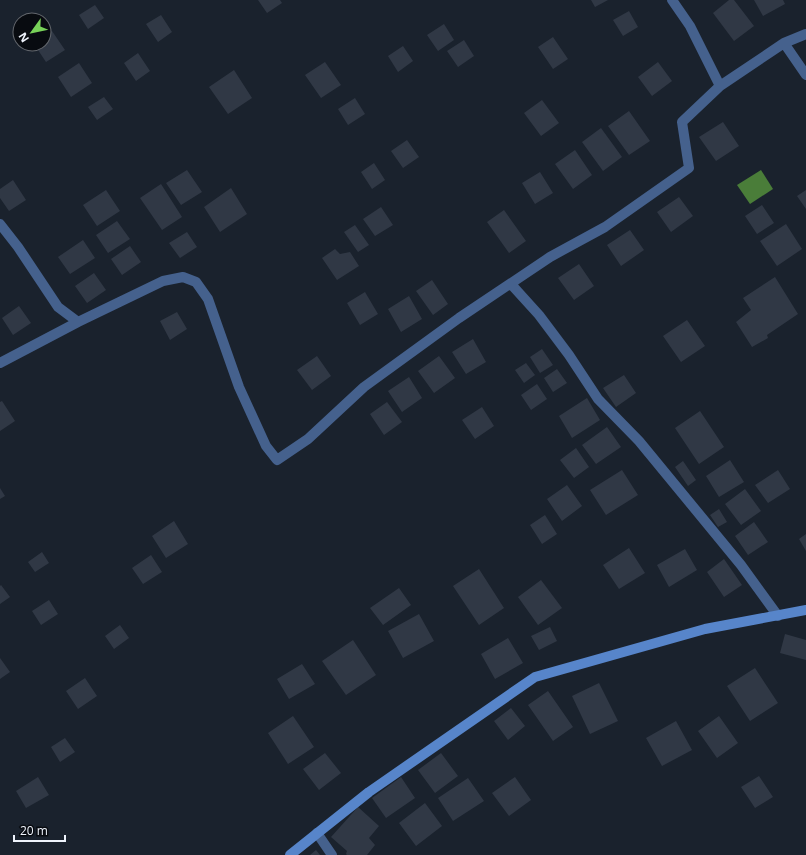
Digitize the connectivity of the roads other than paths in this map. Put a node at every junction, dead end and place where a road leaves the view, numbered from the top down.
1 (672, 0) edge
2 (806, 34) edge
3 (784, 43) junction
4 (806, 75) edge
5 (720, 86) junction
6 (0, 224) edge
7 (511, 284) junction
8 (78, 322) junction
9 (0, 363) edge
10 (806, 610) edge
11 (778, 616) junction
12 (317, 833) junction
13 (290, 855) edge
14 (332, 855) edge

1 - 5 street
2 - 3 street
3 - 4 street
3 - 5 street
5 - 7 street
6 - 8 street
7 - 8 street
7 - 11 street
8 - 9 street
10 - 11 main road
11 - 12 main road
12 - 13 main road
12 - 14 street

